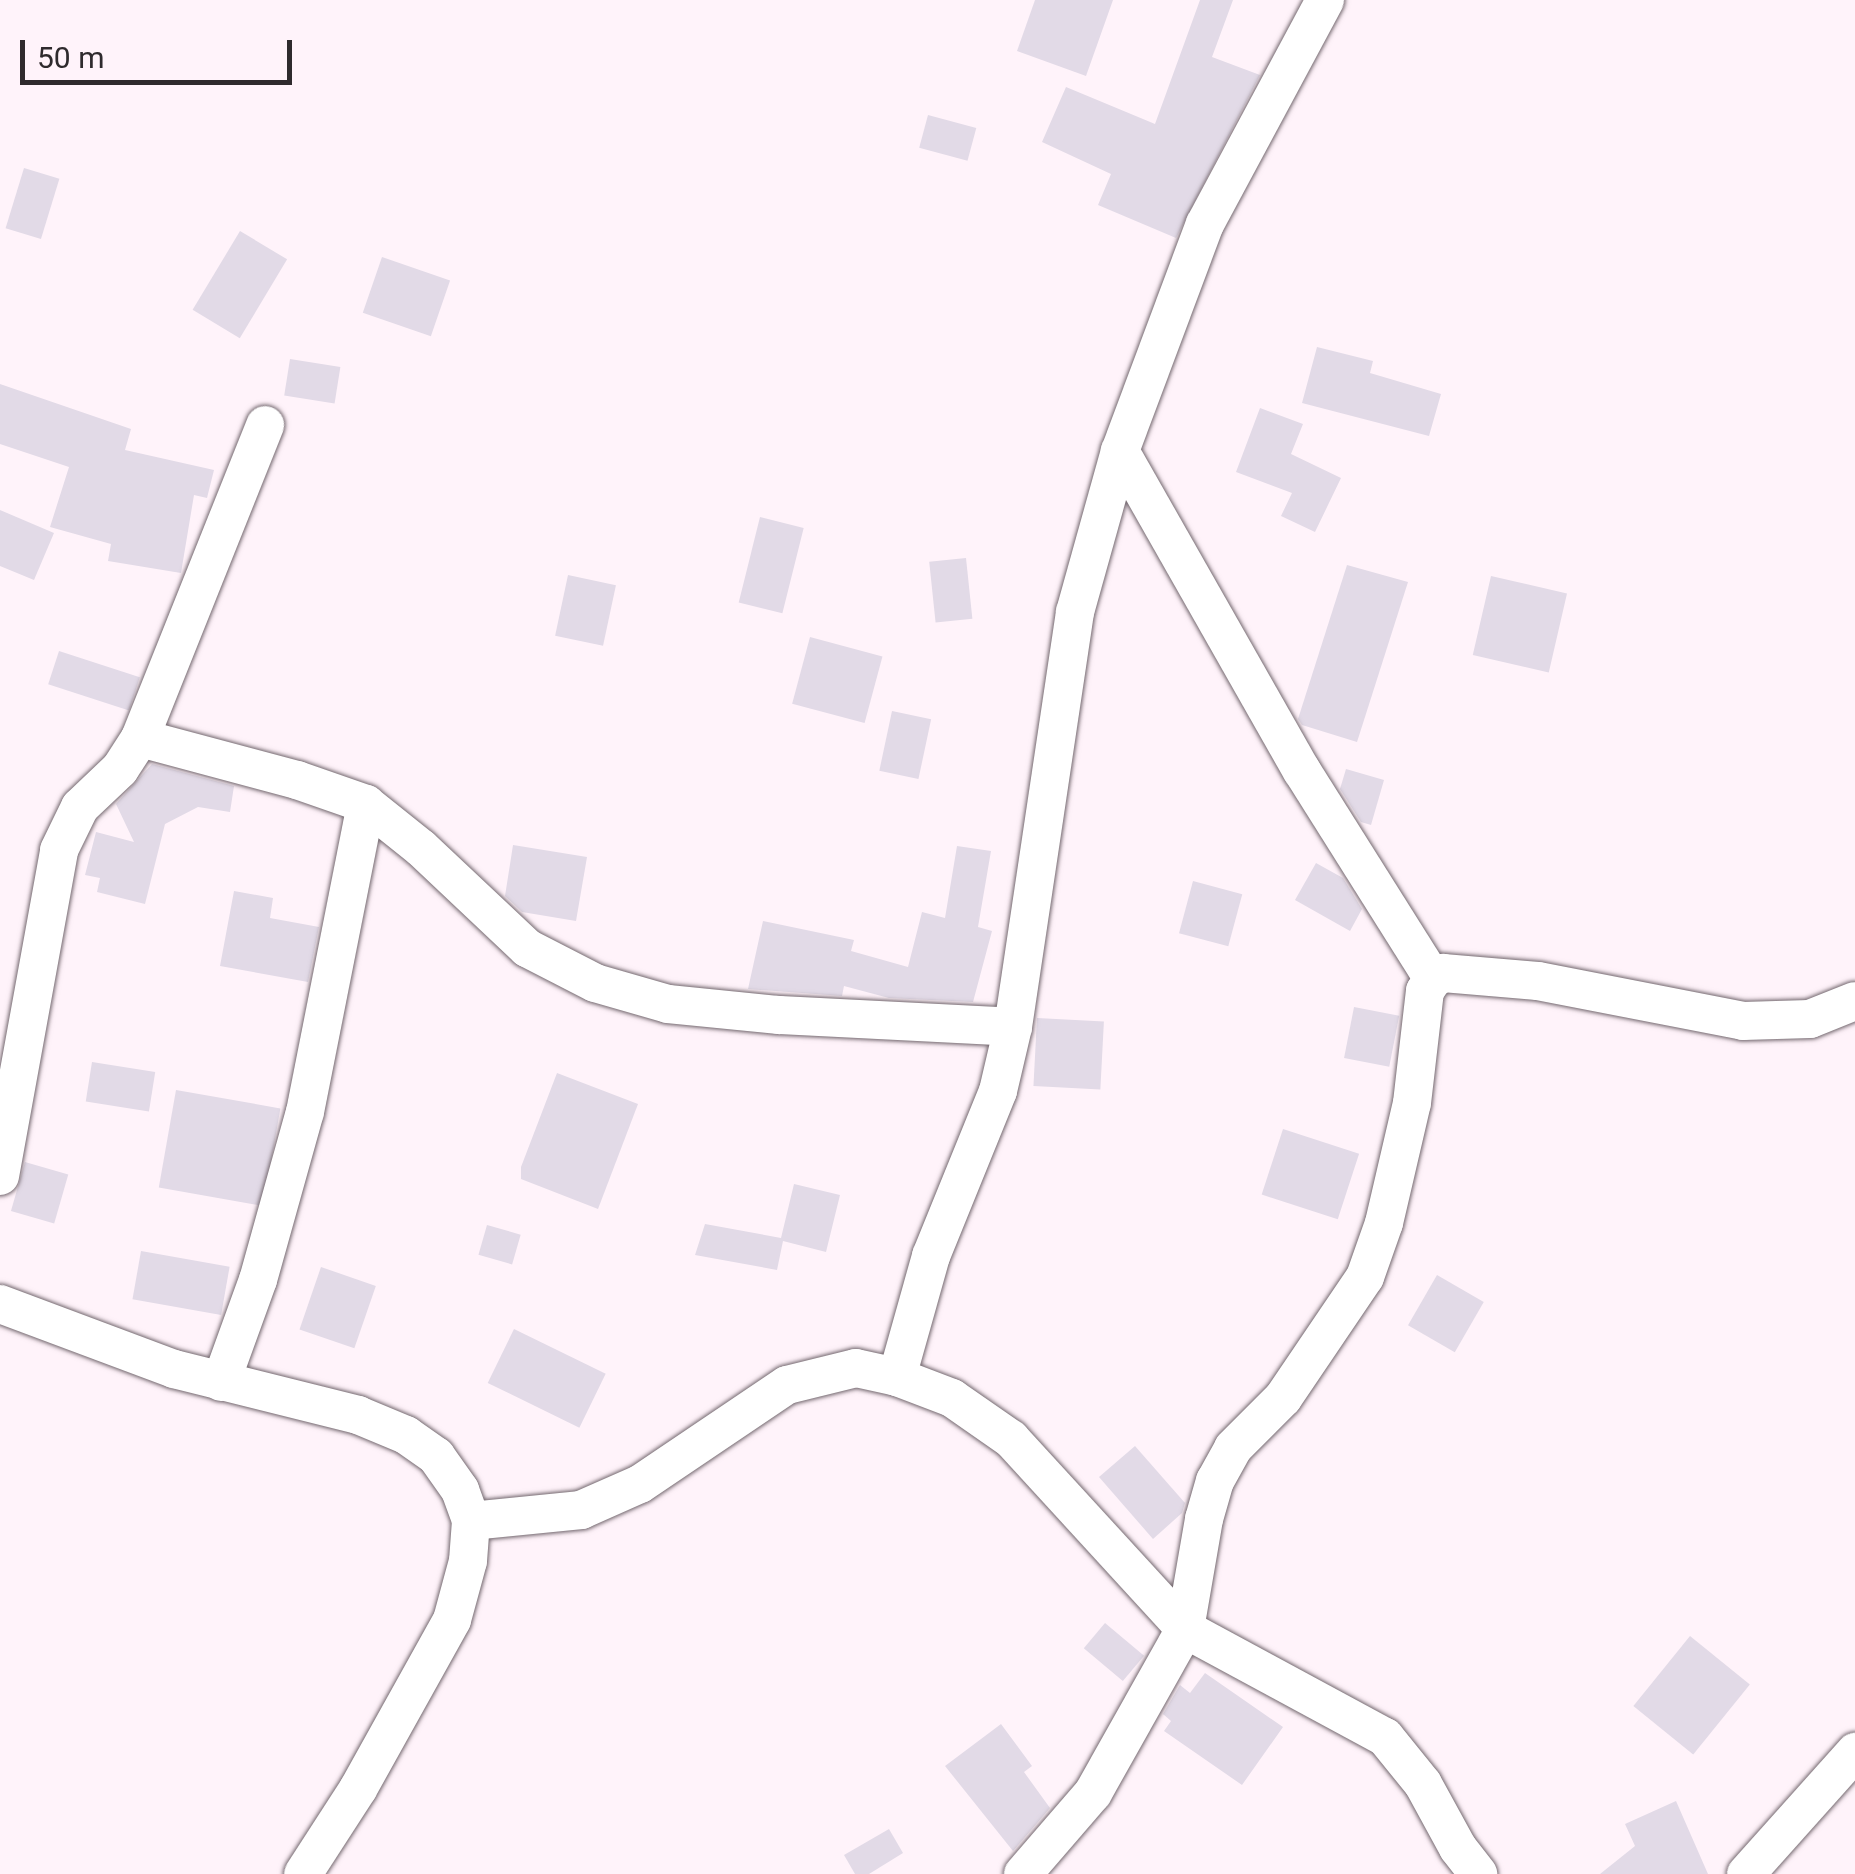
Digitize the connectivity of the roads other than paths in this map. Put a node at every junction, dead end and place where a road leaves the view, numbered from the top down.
1 (1325, 0) edge
2 (265, 425) dead end
3 (1120, 451) junction
4 (140, 738) junction
5 (366, 804) junction
6 (1432, 979) junction
7 (1855, 1001) edge
8 (1013, 1027) junction
9 (0, 1176) edge
10 (0, 1304) edge
11 (897, 1377) junction
12 (222, 1382) junction
13 (471, 1521) junction
14 (1186, 1629) junction
15 (1855, 1752) edge
16 (303, 1874) edge
17 (1022, 1874) edge
18 (1478, 1874) edge
19 (1746, 1874) edge

1 - 3 street
2 - 4 street
3 - 6 street
3 - 8 street
4 - 5 street
4 - 9 street
5 - 8 street
5 - 12 street
6 - 7 street
6 - 14 street
8 - 11 street
10 - 12 street
11 - 13 street
11 - 14 street
12 - 13 street
13 - 16 street
14 - 17 street
14 - 18 street
15 - 19 street

